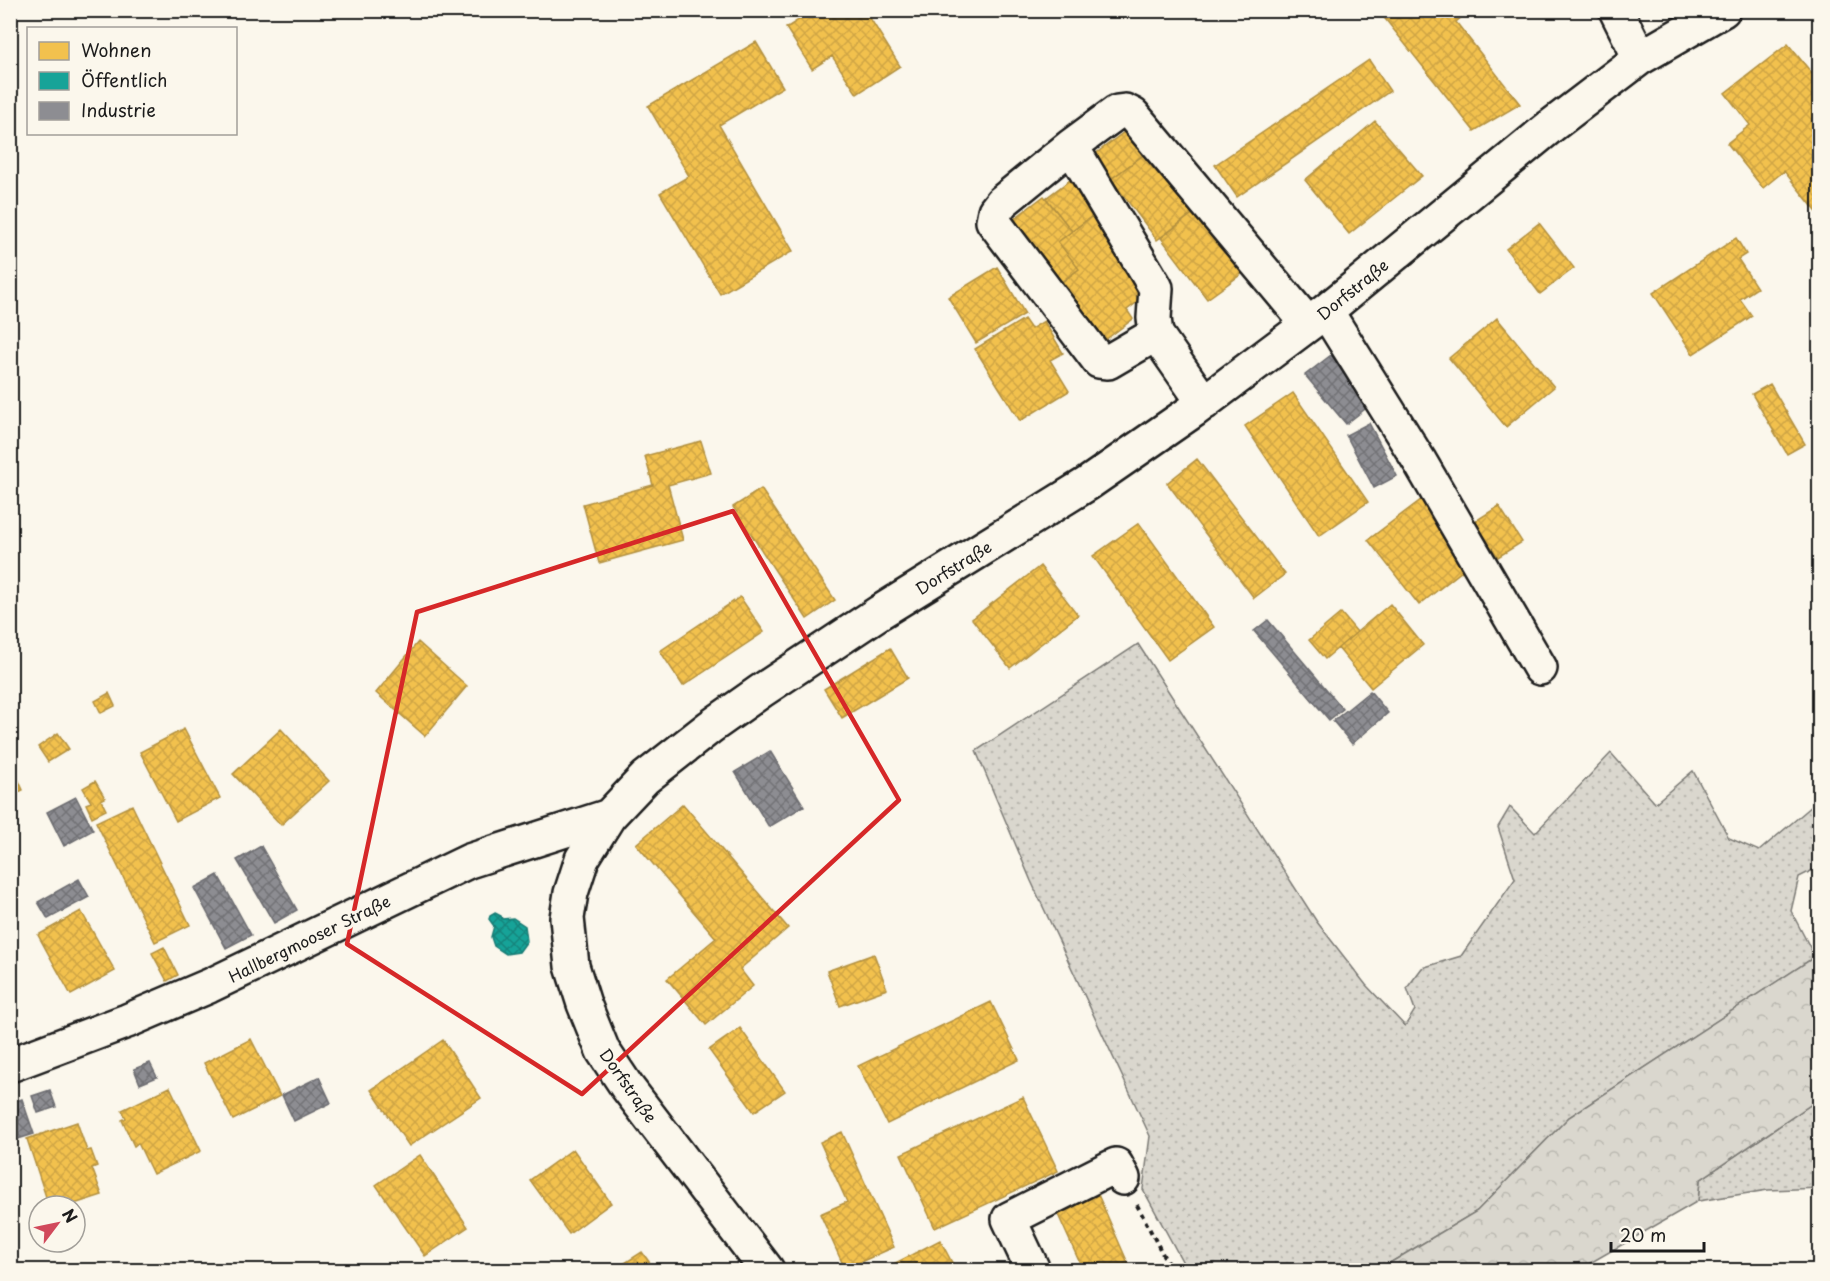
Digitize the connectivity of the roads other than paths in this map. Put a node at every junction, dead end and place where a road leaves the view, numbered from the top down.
1 (1616, 10) edge
2 (1723, 10) edge
3 (1641, 58) junction
4 (1071, 146) junction
5 (1317, 318) junction
6 (1156, 334) junction
7 (1204, 403) junction
8 (1540, 668) dead end
9 (609, 816) junction
10 (10, 1065) edge
11 (1123, 1178) road end
12 (767, 1270) edge
13 (1033, 1270) edge

1 - 3 street
2 - 3 street, Dorfstraße
3 - 5 street, Dorfstraße
4 - 5 street
4 - 6 street
4 - 6 street
5 - 7 street, Dorfstraße
5 - 8 street
6 - 7 street
7 - 9 street, Dorfstraße
9 - 10 street, Hallbergmooser Straße
9 - 12 street, Dorfstraße
11 - 13 street

